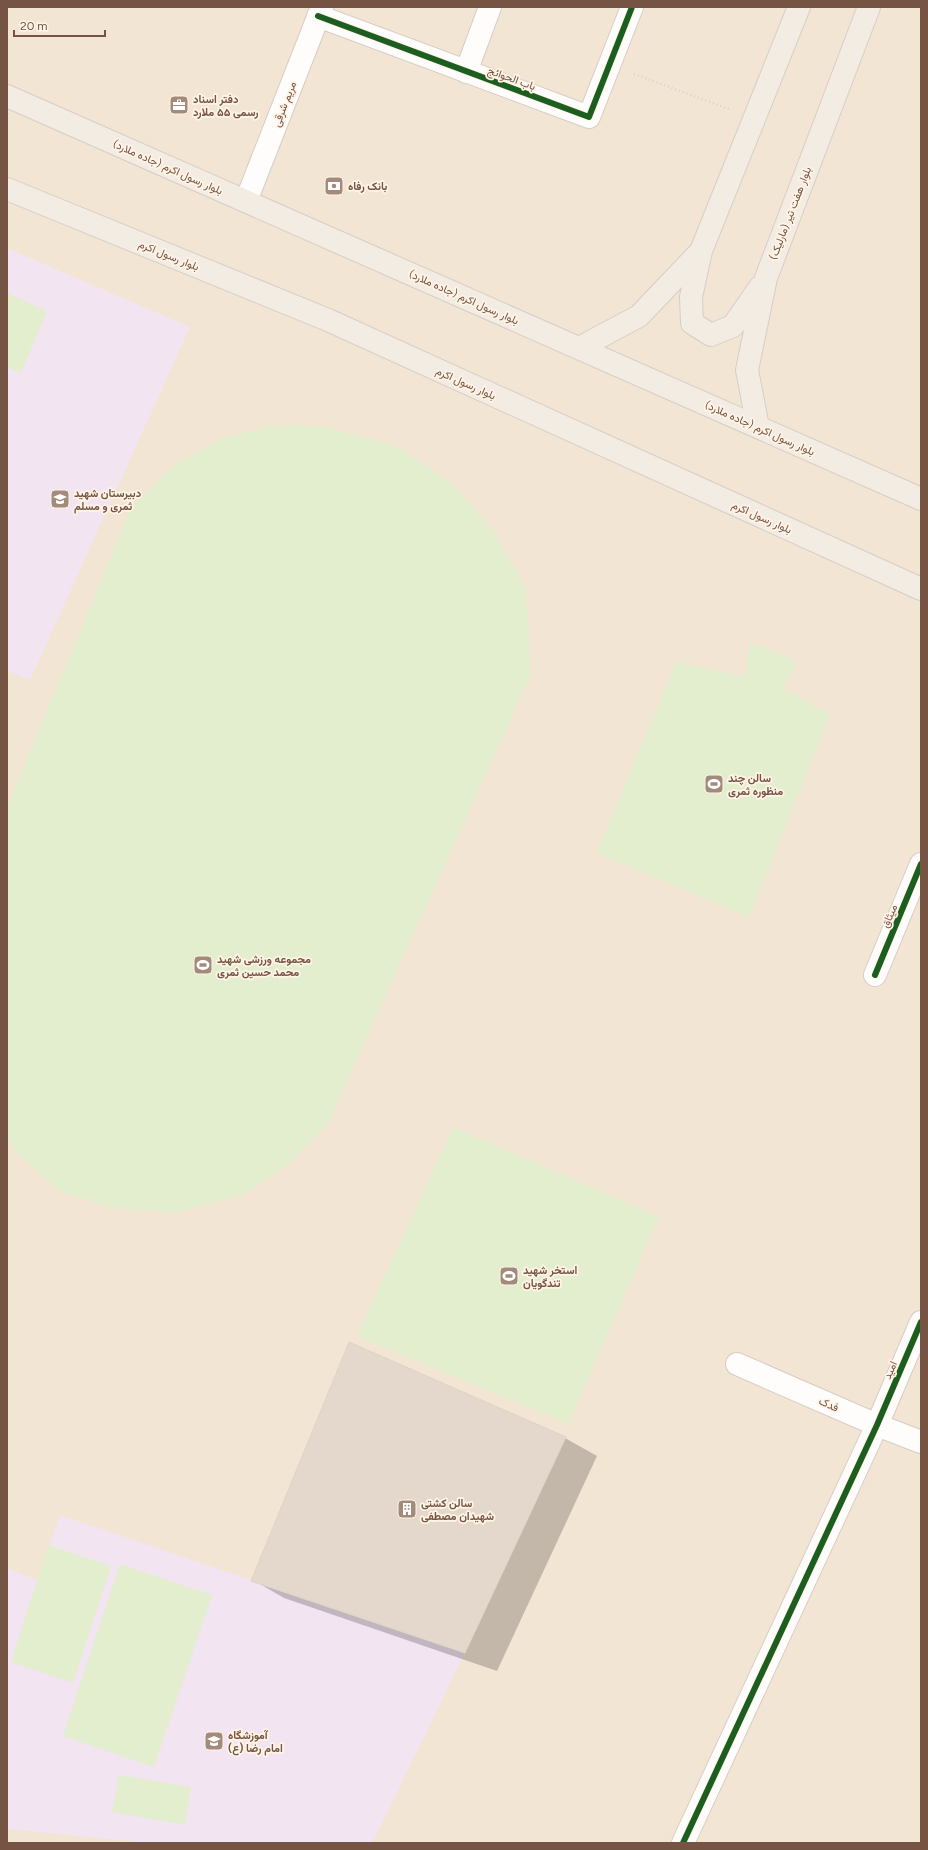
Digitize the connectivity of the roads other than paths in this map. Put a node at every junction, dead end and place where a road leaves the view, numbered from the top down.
1 (490, 7) edge
2 (632, 7) edge
3 (799, 7) edge
4 (869, 7) edge
5 (320, 12) edge
6 (466, 72) junction
7 (7, 96) edge
8 (7, 189) edge
9 (246, 201) junction
10 (701, 251) junction
11 (766, 278) junction
12 (579, 348) junction
13 (758, 427) junction
14 (921, 499) edge
15 (921, 589) edge
16 (921, 864) edge
17 (875, 975) dead end
18 (921, 1322) edge
19 (737, 1364) dead end
20 (877, 1425) junction
21 (921, 1442) edge
22 (683, 1843) edge

1 - 6 street
2 - 6 street, باب الحوائج
3 - 10 main road
4 - 11 main road, بلوار هفت تیر (مارلیک)
5 - 6 street, باب الحوائج
5 - 9 street, مریم شرقی
7 - 9 main road, بلوار رسول اکرم (جاده ملارد)
8 - 15 main road, بلوار رسول اکرم
9 - 12 main road, بلوار رسول اکرم (جاده ملارد)
10 - 11 main road
10 - 12 main road
11 - 13 main road, بلوار هفت تیر (مارلیک)
12 - 13 main road, بلوار رسول اکرم (جاده ملارد)
13 - 14 main road, بلوار رسول اکرم (جاده ملارد)
16 - 17 street, میثاق
18 - 20 street, امید
19 - 20 street, فدک
20 - 21 street, فدک
20 - 22 street, امید

